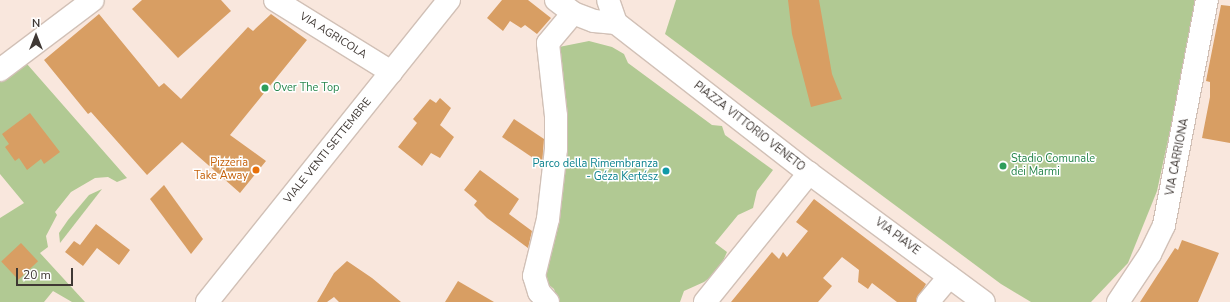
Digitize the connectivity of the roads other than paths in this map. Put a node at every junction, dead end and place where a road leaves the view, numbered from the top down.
1 (93, 0) edge
2 (275, 0) edge
3 (449, 0) edge
4 (608, 0) edge
5 (1207, 0) edge
6 (564, 6) edge
7 (616, 23) junction
8 (0, 70) edge
9 (391, 72) junction
10 (809, 173) junction
11 (949, 276) junction
12 (207, 302) edge
13 (548, 302) edge
14 (705, 302) edge
15 (928, 302) edge
16 (984, 302) edge
17 (1118, 302) edge

1 - 8 street
2 - 9 street, VIA AGRICOLA
3 - 9 street, VIALE VENTI SETTEMBRE
4 - 7 street
5 - 17 street, VIA CARRIONA
6 - 7 street
6 - 13 street
7 - 10 street, PIAZZA VITTORIO VENETO
9 - 12 street, VIALE VENTI SETTEMBRE
10 - 11 street, VIA PIAVE
10 - 14 street, PIAZZA VITTORIO VENETO
11 - 15 street
11 - 16 street, VIA PIAVE

